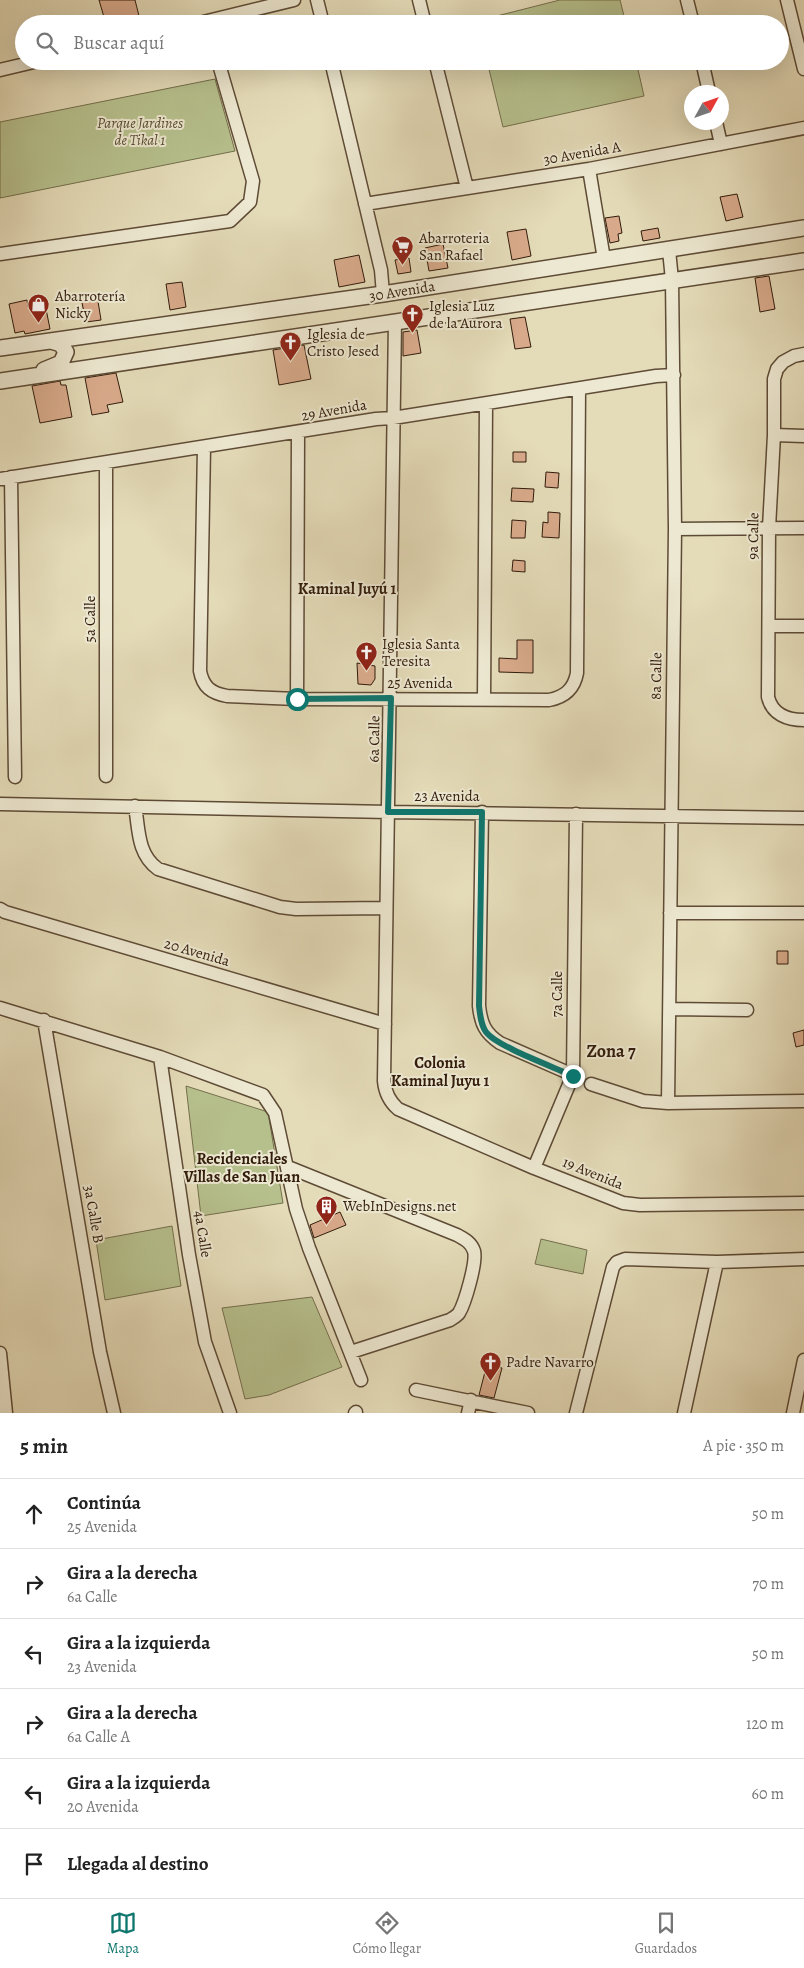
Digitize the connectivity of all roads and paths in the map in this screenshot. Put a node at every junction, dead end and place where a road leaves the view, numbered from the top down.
1 (294, 0) edge
2 (317, 0) edge
3 (419, 0) edge
4 (687, 0) edge
5 (787, 0) edge
6 (235, 15) edge
7 (321, 15) edge
8 (423, 15) edge
9 (691, 15) edge
10 (15, 66) edge
11 (804, 69) edge
12 (0, 70) edge
13 (221, 70) edge
14 (334, 70) edge
15 (437, 70) edge
16 (704, 70) edge
17 (707, 85) edge
18 (804, 128) edge
19 (718, 130) edge
20 (721, 144) junction
21 (589, 169) junction
22 (467, 188) junction
23 (365, 204) junction
24 (804, 228) edge
25 (669, 250) junction
26 (0, 254) edge
27 (604, 259) junction
28 (804, 261) edge
29 (672, 280) junction
30 (383, 294) junction
31 (395, 321) junction
32 (50, 341) junction
33 (0, 348) edge
34 (804, 354) edge
35 (674, 375) junction
36 (27, 377) junction
37 (0, 381) edge
38 (579, 389) junction
39 (486, 404) junction
40 (393, 418) junction
41 (298, 433) junction
42 (774, 435) junction
43 (804, 436) edge
44 (204, 448) junction
45 (106, 463) junction
46 (6, 478) edge
47 (769, 528) junction
48 (804, 528) edge
49 (675, 529) junction
50 (769, 626) junction
51 (804, 626) edge
52 (391, 698) junction
53 (297, 699) junction
54 (484, 699) junction
55 (804, 720) edge
56 (106, 776) dead end
57 (15, 777) dead end
58 (0, 804) edge
59 (135, 806) junction
60 (388, 812) junction
61 (482, 812) junction
62 (576, 814) junction
63 (670, 815) junction
64 (804, 818) edge
65 (385, 908) junction
66 (0, 909) edge
67 (670, 913) junction
68 (804, 913) edge
69 (0, 1008) edge
70 (670, 1008) junction
71 (747, 1010) dead end
72 (44, 1020) junction
73 (385, 1024) junction
74 (160, 1057) junction
75 (573, 1076) junction
76 (592, 1084) dead end
77 (388, 1097) joint
78 (804, 1101) edge
79 (668, 1104) junction
80 (288, 1167) junction
81 (534, 1168) junction
82 (804, 1203) edge
83 (804, 1259) edge
84 (717, 1262) junction
85 (351, 1352) junction
86 (0, 1353) edge
87 (804, 1360) edge
88 (361, 1380) dead end
89 (416, 1390) dead end
90 (470, 1407) edge
91 (6, 1413) edge
92 (114, 1413) edge
93 (230, 1413) edge
94 (528, 1413) edge
95 (576, 1413) edge
96 (684, 1413) edge
97 (793, 1413) edge

1 - 6 street
2 - 7 street
3 - 8 street
4 - 9 street
5 - 11 street
10 - 12 street
13 - 26 street
14 - 23 street
15 - 22 street
16 - 17 street
18 - 20 street, 30 Avenida A
19 - 20 street
20 - 21 street, 30 Avenida A
21 - 22 street, 30 Avenida A
21 - 27 street
22 - 23 street, 30 Avenida A
23 - 30 street
24 - 25 street, 30 Avenida
25 - 27 street, 30 Avenida
25 - 29 street, 8a Calle
27 - 30 street, 30 Avenida
28 - 29 street, 30 Avenida
29 - 31 street, 30 Avenida
29 - 35 street, 8a Calle
30 - 32 street, 30 Avenida
31 - 36 street, 30 Avenida
31 - 40 street, 6a Calle
32 - 33 street, 30 Avenida
32 - 36 street
34 - 42 street, 9a Calle
35 - 38 street, 29 Avenida
35 - 49 street, 8a Calle
36 - 37 street, 30 Avenida
38 - 39 street, 29 Avenida
38 - 54 street, 25 Avenida
39 - 40 street, 29 Avenida
39 - 54 street
40 - 41 street, 29 Avenida
40 - 52 street, 6a Calle
41 - 44 street, 29 Avenida
41 - 53 street
42 - 43 street
42 - 47 street, 9a Calle
44 - 45 street, 29 Avenida
44 - 53 street, 25 Avenida
45 - 46 street, 29 Avenida
45 - 56 street, 5a Calle
46 - 57 street
47 - 48 street
47 - 49 street
47 - 50 street, 9a Calle
49 - 63 street, 8a Calle
50 - 51 street
50 - 55 street, 9a Calle
52 - 53 street, 25 Avenida
52 - 54 street, 25 Avenida
52 - 60 street, 6a Calle
58 - 59 street, 23 Avenida
59 - 60 street, 23 Avenida
59 - 65 street
60 - 61 street, 23 Avenida
60 - 65 street, 6a Calle
61 - 62 street, 23 Avenida
61 - 75 street
62 - 63 street, 23 Avenida
62 - 75 street, 7a Calle
63 - 64 street, 23 Avenida
63 - 67 street, 8a Calle
65 - 73 street, 6a Calle
66 - 73 street, 20 Avenida
67 - 68 street
67 - 70 street, 8a Calle
69 - 72 street
70 - 71 street
70 - 79 street, 8a Calle
72 - 74 street
72 - 92 street, 3a Calle B
73 - 77 street, 6a Calle
74 - 80 street
74 - 93 street, 4a Calle
75 - 81 street, 7a Calle
76 - 79 street
77 - 81 street, 19 Avenida
78 - 79 street
80 - 85 street
80 - 85 street
81 - 82 street, 19 Avenida
83 - 84 street
84 - 95 street
84 - 96 street
85 - 88 street
86 - 91 street
87 - 97 street
89 - 90 street
90 - 94 street

